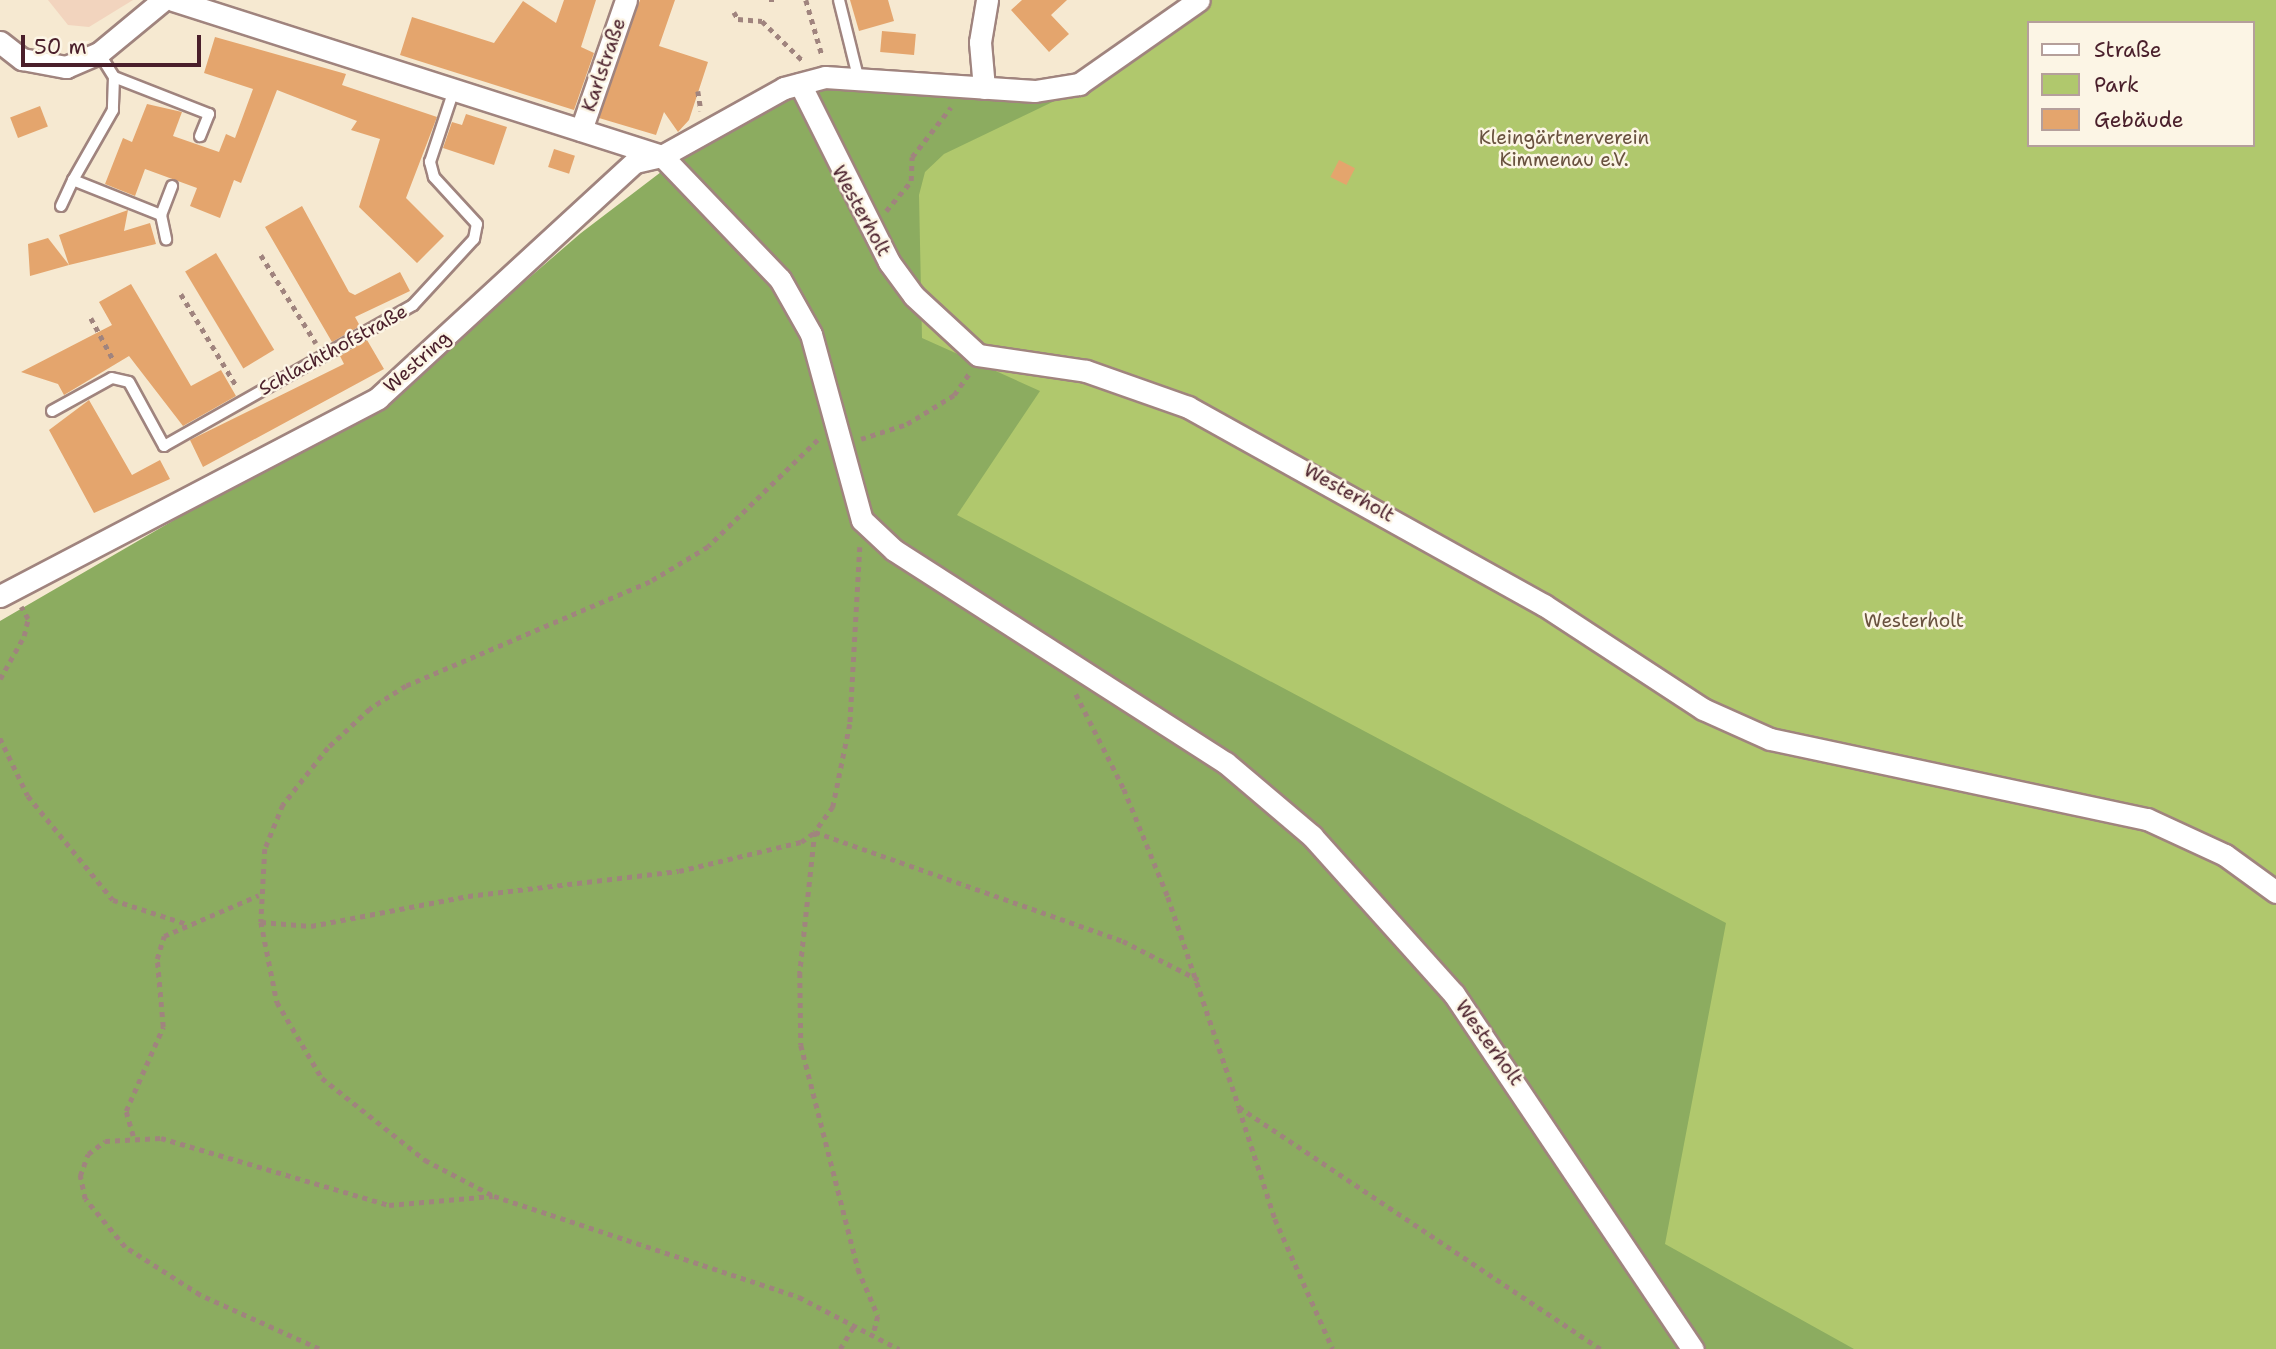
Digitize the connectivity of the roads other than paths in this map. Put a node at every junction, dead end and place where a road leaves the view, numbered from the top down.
1 (163, 0) edge
2 (173, 0) edge
3 (626, 0) edge
4 (839, 0) edge
5 (988, 0) edge
6 (1199, 0) edge
7 (0, 42) edge
8 (99, 53) junction
9 (858, 76) junction
10 (114, 77) junction
11 (803, 77) junction
12 (984, 88) junction
13 (454, 90) junction
14 (581, 130) junction
15 (200, 136) dead end
16 (663, 156) junction
17 (73, 180) junction
18 (172, 186) dead end
19 (61, 206) dead end
20 (161, 215) junction
21 (166, 239) dead end
22 (52, 411) dead end
23 (6, 593) edge
24 (2276, 892) edge
25 (1693, 1349) edge

1 - 8 street
2 - 13 street
3 - 14 street, Karlstraße
4 - 9 lane
5 - 12 street
6 - 12 street, Westring
7 - 8 street
8 - 10 lane
9 - 11 street, Westring
9 - 12 street, Westring
10 - 15 lane
10 - 17 lane
11 - 16 street, Westring
11 - 24 street, Westerholt
13 - 14 street
13 - 22 lane, Schlachthofstraße
14 - 16 street
16 - 23 street, Westring
16 - 25 street, Westerholt
17 - 19 lane
17 - 20 lane
18 - 20 lane
20 - 21 lane

